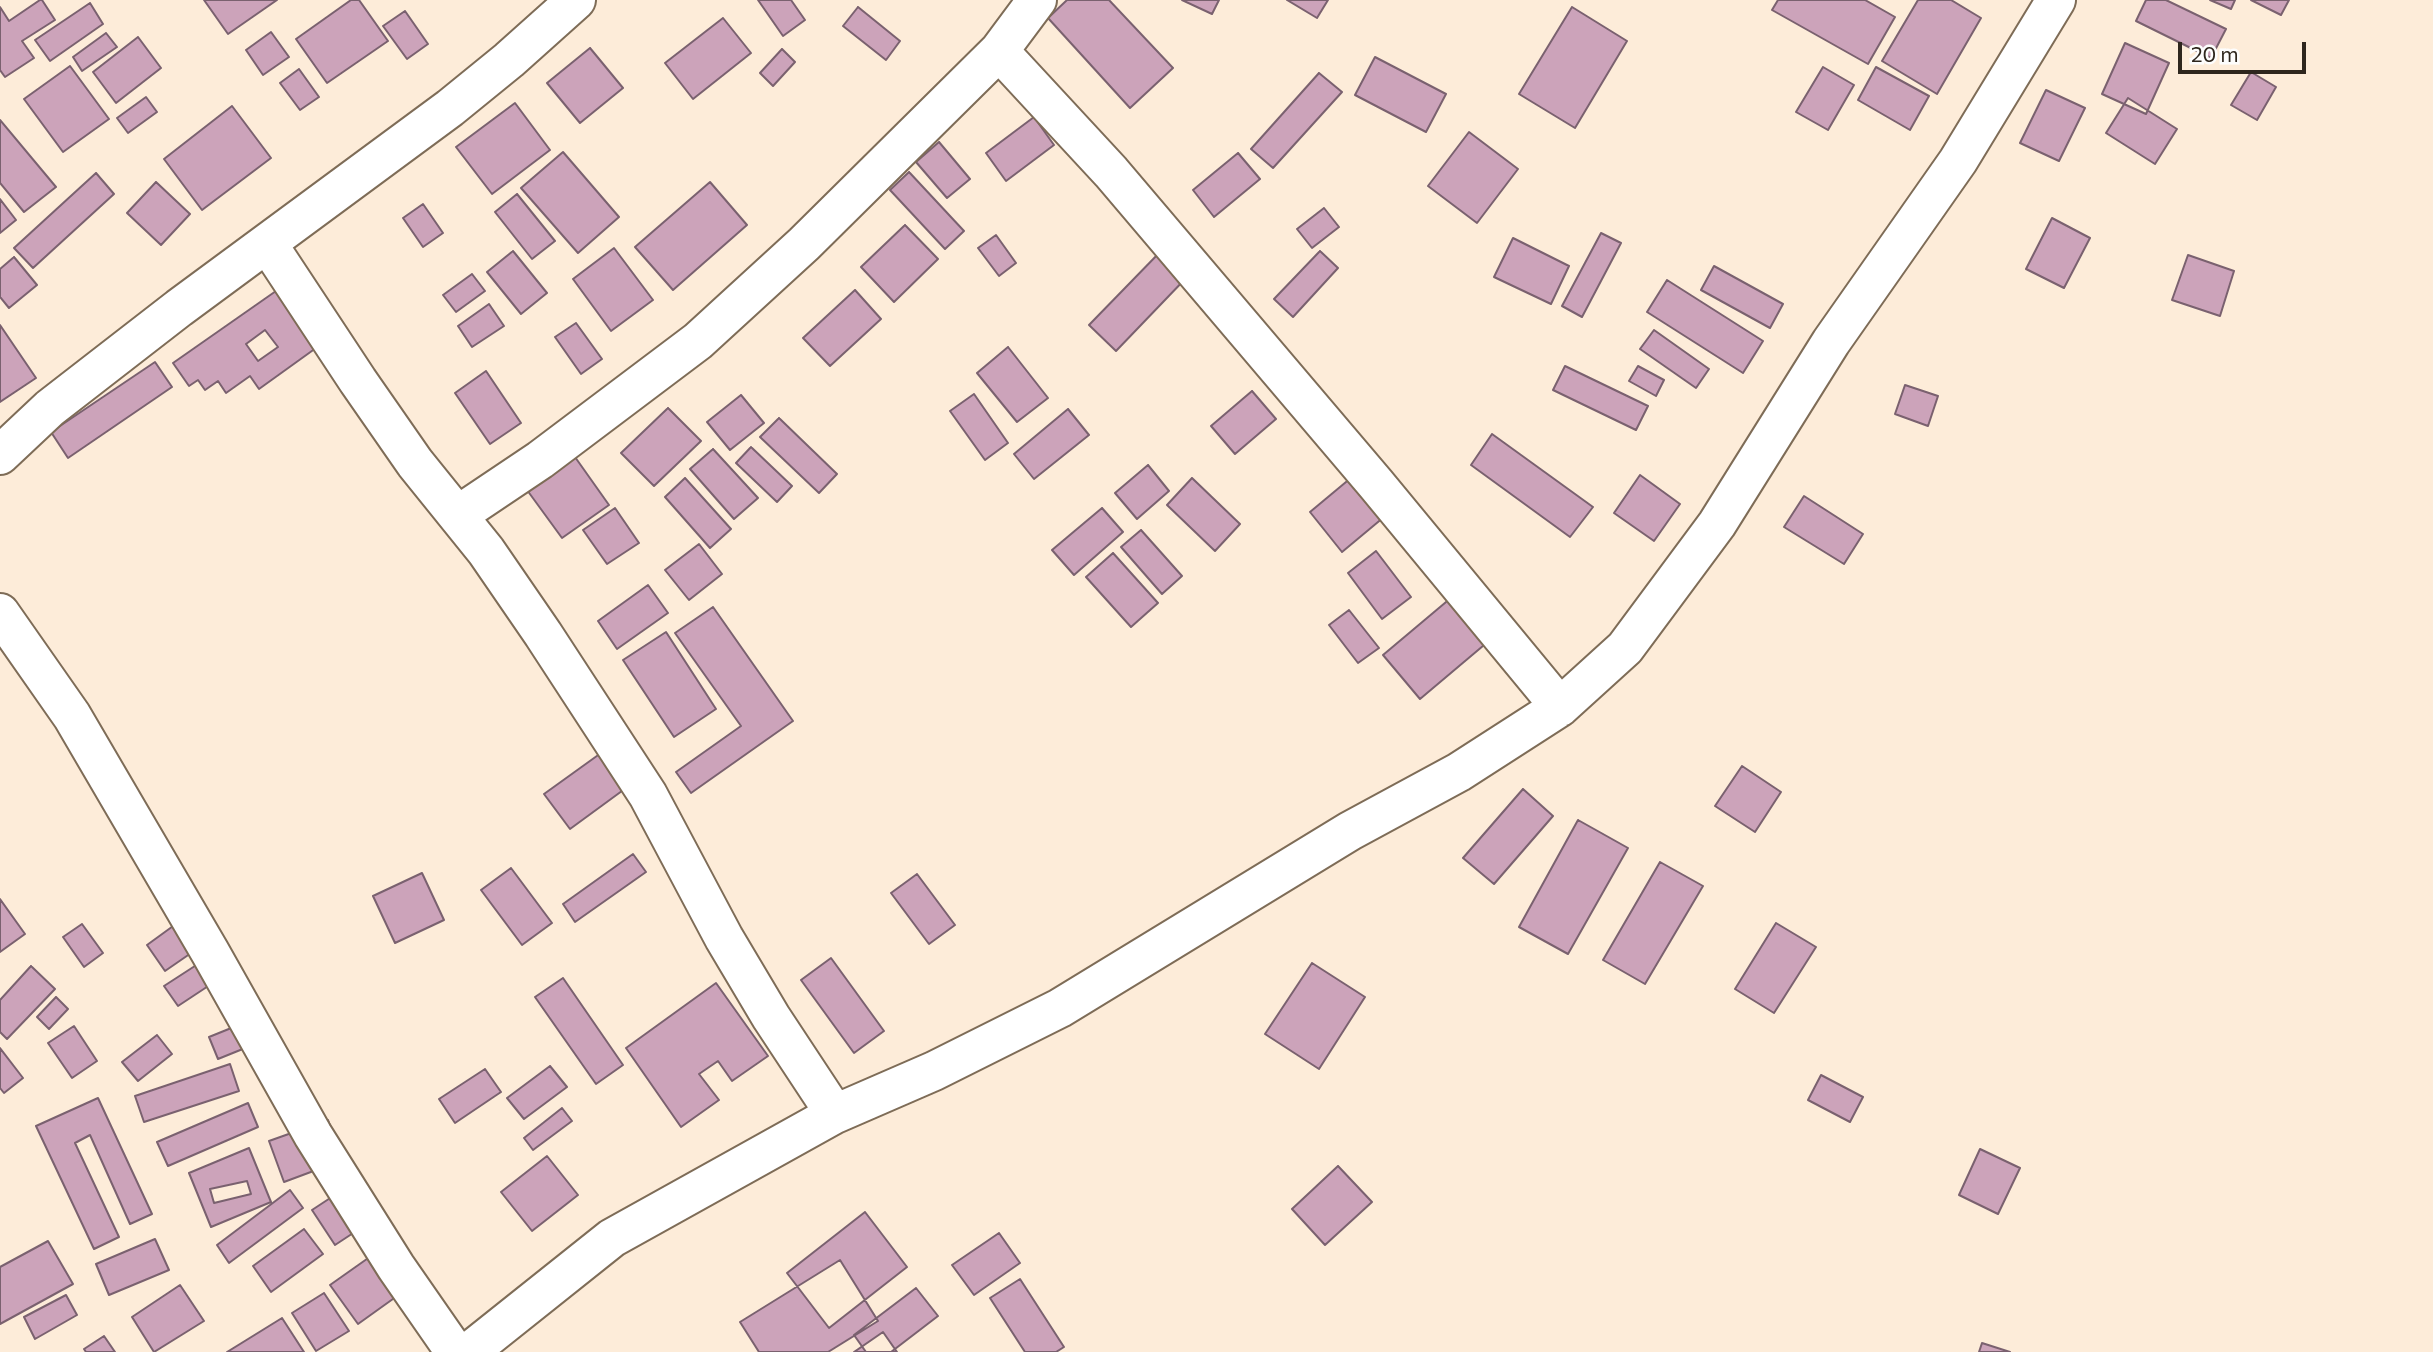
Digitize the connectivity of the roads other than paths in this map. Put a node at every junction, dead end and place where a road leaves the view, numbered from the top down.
1 (1037, 0) edge
2 (2056, 0) edge
3 (554, 7) edge
4 (999, 51) junction
5 (267, 243) junction
6 (0, 454) edge
7 (458, 515) junction
8 (0, 613) edge
9 (1560, 707) junction
10 (835, 1114) junction
11 (455, 1352) edge
12 (469, 1352) edge

1 - 4 street
2 - 9 street
3 - 5 street
4 - 7 street
4 - 9 street
5 - 6 street
5 - 7 street
7 - 10 street
8 - 11 street
9 - 10 street
10 - 12 street

